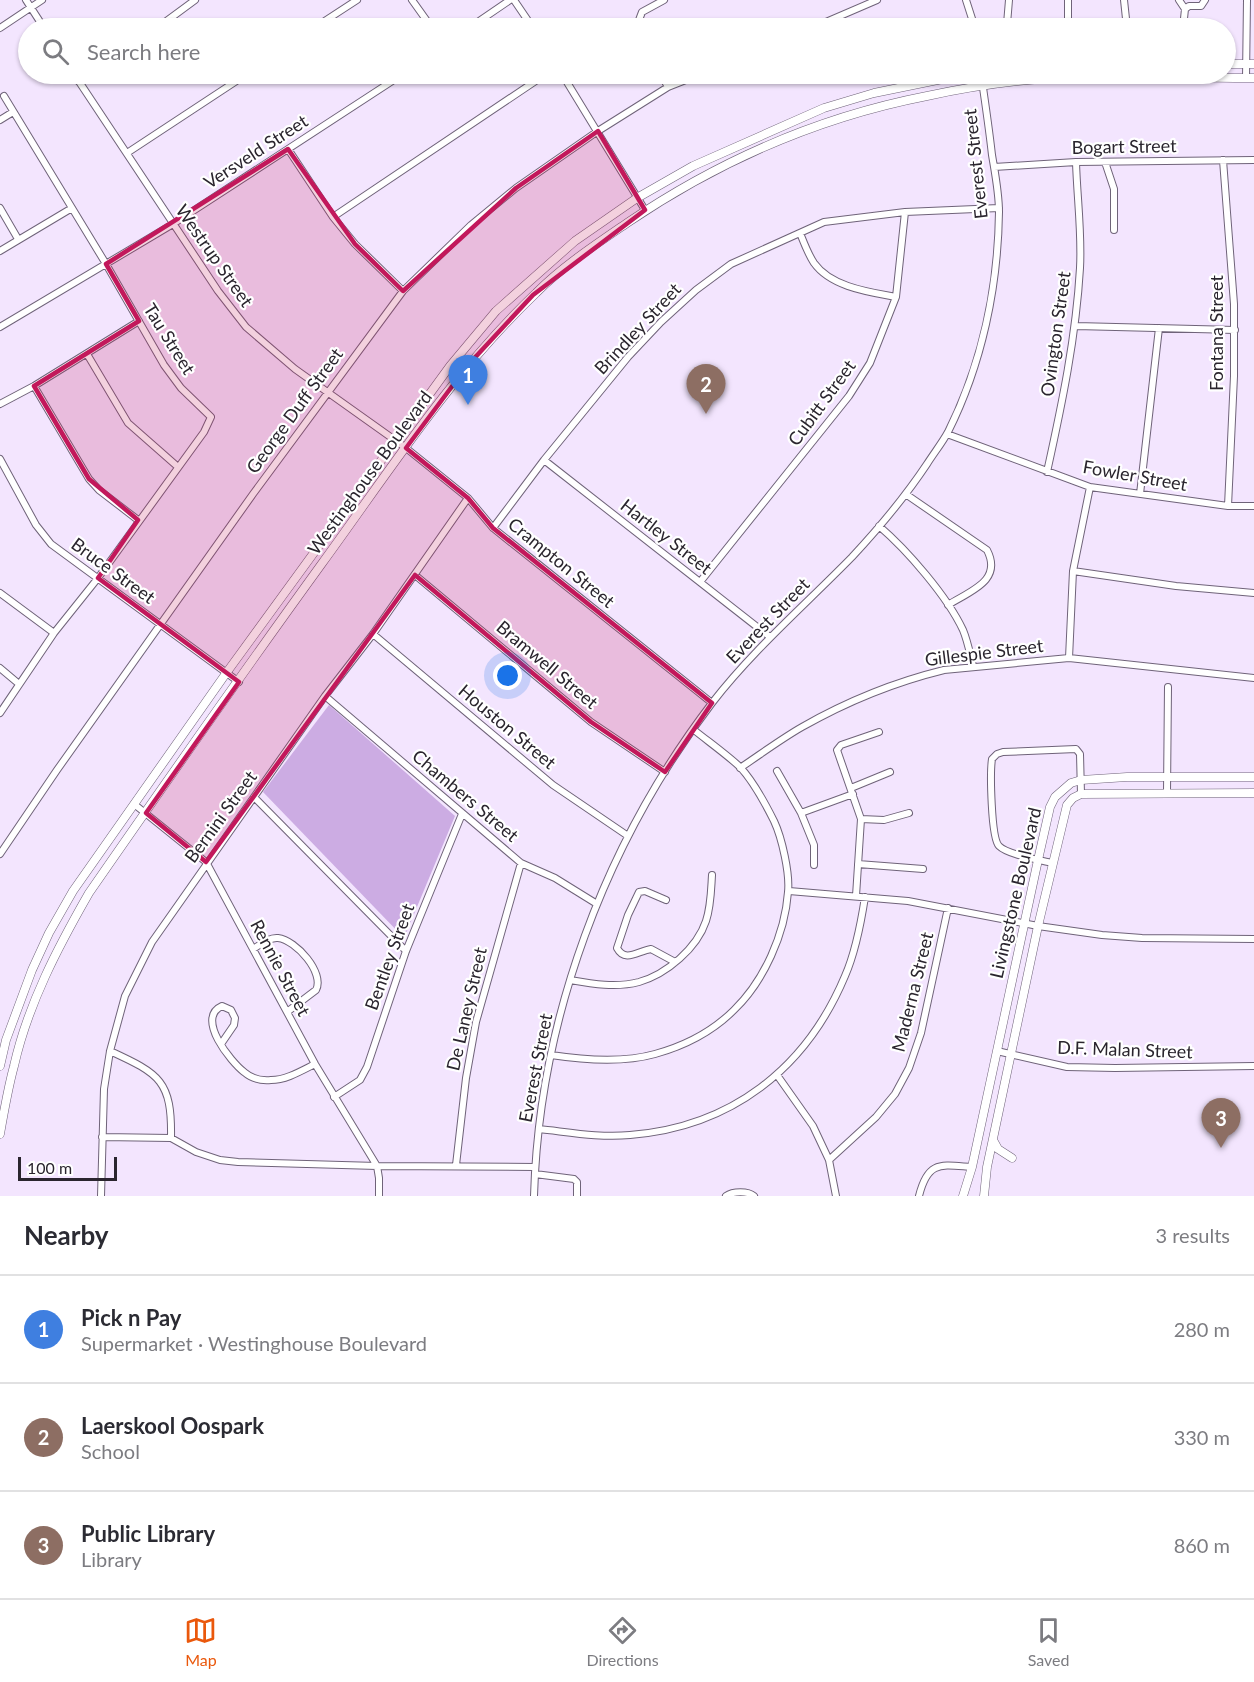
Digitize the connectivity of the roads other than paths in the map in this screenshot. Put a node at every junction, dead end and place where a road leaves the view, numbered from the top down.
1 (26, 0) edge
2 (42, 0) edge
3 (195, 0) edge
4 (357, 0) edge
5 (412, 0) edge
6 (510, 0) edge
7 (514, 0) edge
8 (664, 0) edge
9 (877, 0) edge
10 (966, 0) edge
11 (1009, 0) edge
12 (1068, 0) edge
13 (1124, 0) edge
14 (1179, 0) edge
15 (1205, 0) edge
16 (1247, 0) edge
17 (868, 2) edge
18 (30, 7) junction
19 (1185, 9) junction
20 (37, 18) edge
21 (171, 18) edge
22 (329, 18) edge
23 (425, 18) edge
24 (484, 18) edge
25 (526, 18) edge
26 (640, 18) edge
27 (834, 18) edge
28 (972, 18) edge
29 (1008, 18) edge
30 (1068, 18) edge
31 (1126, 18) edge
32 (1184, 18) edge
33 (0, 28) edge
34 (1250, 64) edge
35 (1250, 78) edge
36 (81, 84) edge
37 (232, 84) edge
38 (387, 84) edge
39 (531, 84) edge
40 (568, 84) edge
41 (666, 84) edge
42 (676, 84) edge
43 (918, 84) edge
44 (1003, 84) edge
45 (983, 86) junction
46 (668, 87) junction
47 (4, 96) dead end
48 (13, 112) junction
49 (0, 120) edge
50 (598, 131) junction
51 (288, 148) junction
52 (127, 153) junction
53 (1223, 160) junction
54 (1254, 160) edge
55 (1076, 162) junction
56 (1105, 162) junction
57 (994, 167) junction
58 (637, 198) junction
59 (0, 208) edge
60 (72, 208) junction
61 (999, 208) junction
62 (645, 210) junction
63 (905, 212) junction
64 (333, 217) junction
65 (173, 224) junction
66 (1114, 231) dead end
67 (800, 233) junction
68 (18, 239) junction
69 (0, 252) edge
70 (106, 264) junction
71 (403, 291) junction
72 (896, 297) junction
73 (139, 321) junction
74 (1076, 326) junction
75 (0, 327) edge
76 (1159, 328) junction
77 (1235, 330) junction
78 (87, 354) junction
79 (34, 386) junction
80 (328, 391) junction
81 (0, 404) edge
82 (947, 434) junction
83 (396, 441) junction
84 (406, 447) junction
85 (0, 459) edge
86 (544, 460) junction
87 (178, 467) junction
88 (1047, 472) junction
89 (1090, 486) junction
90 (1140, 494) junction
91 (906, 495) junction
92 (468, 498) junction
93 (1227, 506) junction
94 (1254, 506) edge
95 (138, 520) junction
96 (879, 526) junction
97 (493, 528) junction
98 (1072, 571) junction
99 (415, 575) junction
100 (98, 578) junction
101 (700, 582) junction
102 (0, 593) edge
103 (1254, 593) edge
104 (948, 605) junction
105 (162, 625) junction
106 (54, 633) junction
107 (373, 634) junction
108 (770, 637) junction
109 (1069, 658) junction
110 (974, 666) junction
111 (0, 668) edge
112 (226, 672) junction
113 (1254, 678) edge
114 (239, 682) junction
115 (19, 684) junction
116 (1168, 687) dead end
117 (325, 696) junction
118 (712, 703) junction
119 (0, 713) edge
120 (694, 730) junction
121 (879, 732) dead end
122 (740, 768) junction
123 (777, 771) dead end
124 (665, 772) junction
125 (890, 772) dead end
126 (1168, 777) junction
127 (1254, 777) edge
128 (1081, 780) junction
129 (852, 791) junction
130 (1167, 793) junction
131 (1254, 793) edge
132 (1081, 794) junction
133 (254, 797) junction
134 (134, 804) junction
135 (146, 813) junction
136 (801, 813) junction
137 (909, 813) dead end
138 (462, 814) junction
139 (861, 819) junction
140 (628, 836) junction
141 (0, 837) edge
142 (7, 841) junction
143 (0, 854) edge
144 (1038, 860) junction
145 (206, 862) junction
146 (520, 863) junction
147 (1052, 863) junction
148 (858, 864) junction
149 (814, 865) dead end
150 (923, 869) dead end
151 (712, 875) dead end
152 (789, 891) junction
153 (856, 896) junction
154 (866, 897) junction
155 (666, 900) dead end
156 (597, 904) junction
157 (948, 908) junction
158 (1024, 924) junction
159 (1038, 926) junction
160 (1254, 939) edge
161 (253, 949) junction
162 (406, 951) junction
163 (675, 962) junction
164 (570, 980) junction
165 (287, 1012) junction
166 (221, 1044) junction
167 (110, 1051) junction
168 (997, 1051) junction
169 (1011, 1054) junction
170 (551, 1055) junction
171 (315, 1064) junction
172 (0, 1066) edge
173 (1254, 1066) edge
174 (777, 1075) junction
175 (334, 1097) junction
176 (2, 1110) edge
177 (539, 1128) junction
178 (0, 1134) edge
179 (102, 1137) junction
180 (171, 1138) junction
181 (993, 1140) junction
182 (1012, 1158) dead end
183 (829, 1160) junction
184 (456, 1165) junction
185 (377, 1166) junction
186 (535, 1167) junction
187 (972, 1167) junction
188 (535, 1174) junction
189 (101, 1196) edge
190 (379, 1196) edge
191 (534, 1196) edge
192 (577, 1196) edge
193 (726, 1196) edge
194 (754, 1196) edge
195 (836, 1196) edge
196 (920, 1196) edge
197 (963, 1196) edge
198 (984, 1196) edge

1 - 18 street
2 - 18 street
3 - 21 street
4 - 22 street
5 - 23 street
6 - 24 street
7 - 25 street
8 - 26 street
9 - 17 street
10 - 28 street
11 - 29 street
12 - 30 street
13 - 31 street
14 - 19 street
15 - 19 street
16 - 34 street
17 - 27 street
18 - 20 street
18 - 33 street
19 - 32 street
34 - 35 street
36 - 52 street, Westrup Street
37 - 52 street
38 - 51 street, Versveld Street
39 - 64 street
40 - 50 street
41 - 46 street
42 - 46 street, George Duff Street
43 - 58 street, Westinghouse Boulevard
44 - 45 street, Westinghouse Boulevard
45 - 57 street, Everest Street
45 - 62 street, Westinghouse Boulevard
46 - 50 street, George Duff Street
47 - 48 street, Tau Street
48 - 49 street
48 - 60 street, Tau Street
50 - 58 street
50 - 71 street, George Duff Street
51 - 64 street
51 - 65 street, Versveld Street
52 - 65 street, Westrup Street
53 - 54 street, Bogart Street
53 - 56 street, Bogart Street
53 - 77 street, Fontana Street
55 - 56 street, Bogart Street
55 - 57 street, Bogart Street
55 - 74 street, Ovington Street
56 - 66 street
57 - 61 street, Everest Street
58 - 62 street
58 - 83 street, Westinghouse Boulevard
59 - 68 street
60 - 68 street
60 - 70 street, Tau Street
61 - 63 street, Brindley Street
61 - 82 street, Everest Street
62 - 84 street, Westinghouse Boulevard
63 - 67 street, Brindley Street
63 - 72 street, Cubitt Street
64 - 71 street
65 - 70 street, Versveld Street
65 - 80 street, Westrup Street
67 - 72 street
67 - 86 street, Brindley Street
68 - 69 street
70 - 73 street, Tau Street
70 - 75 street, Versveld Street
71 - 80 street, George Duff Street
72 - 101 street, Cubitt Street
73 - 78 street
73 - 87 street, Tau Street
74 - 76 street
74 - 88 street, Ovington Street
76 - 77 street
76 - 90 street
77 - 93 street, Fontana Street
78 - 79 street
78 - 87 street
79 - 81 street
79 - 95 street
80 - 83 street, Westrup Street
80 - 105 street, George Duff Street
82 - 88 street, Fowler Street
82 - 91 street, Everest Street
83 - 84 street, Crampton Street
83 - 112 street, Westinghouse Boulevard
84 - 92 street, Crampton Street
84 - 114 street, Westinghouse Boulevard
85 - 100 street, Bruce Street
86 - 97 street, Brindley Street
86 - 101 street, Hartley Street
87 - 95 street, Tau Street
88 - 89 street, Fowler Street
89 - 90 street, Fowler Street
89 - 98 street
90 - 93 street, Fowler Street
91 - 96 street, Everest Street
91 - 104 street
92 - 97 street, Crampton Street
92 - 99 street, Bernini Street
93 - 94 street, Fowler Street
95 - 100 street, Tau Street
96 - 104 street
96 - 108 street, Everest Street
97 - 118 street, Crampton Street
98 - 103 street
98 - 109 street
99 - 107 street, Bernini Street
99 - 124 street, Bramwell Street
100 - 105 street, Bruce Street
100 - 106 street, Tau Street
101 - 108 street, Hartley Street
102 - 106 street
104 - 110 street
105 - 112 street, Bruce Street
105 - 142 street, George Duff Street
106 - 115 street, Tau Street
107 - 117 street, Bernini Street
107 - 140 street, Houston Street
108 - 118 street, Everest Street
109 - 110 street, Gillespie Street
109 - 113 street, Gillespie Street
110 - 122 street, Gillespie Street
111 - 115 street
112 - 114 street, Bruce Street
112 - 134 street, Westinghouse Boulevard
114 - 135 street, Westinghouse Boulevard
115 - 119 street, Tau Street
116 - 126 street
117 - 133 street, Bernini Street
117 - 138 street, Chambers Street
118 - 120 street, Everest Street
120 - 122 street
120 - 124 street, Everest Street
121 - 129 street
122 - 152 street
123 - 136 street
124 - 140 street, Everest Street
125 - 129 street
126 - 127 street
126 - 128 street
126 - 130 street
128 - 132 street
128 - 144 street, Livingstone Boulevard
128 - 144 street
129 - 136 street
129 - 139 street
130 - 131 street
130 - 132 street
132 - 147 street, Livingstone Boulevard
133 - 145 street, Bernini Street
133 - 162 street
134 - 135 street, Rennie Street
134 - 172 street, Westinghouse Boulevard
135 - 145 street, Rennie Street
135 - 176 street, Westinghouse Boulevard
136 - 149 street
137 - 139 street
138 - 146 street, Chambers Street
138 - 162 street, Bentley Street
139 - 148 street
140 - 156 street, Everest Street
141 - 142 street
142 - 143 street, George Duff Street
144 - 147 street
144 - 158 street, Livingstone Boulevard
145 - 161 street, Rennie Street
145 - 167 street, Bernini Street
146 - 156 street, Chambers Street
146 - 184 street, De Laney Street
147 - 159 street, Livingstone Boulevard
148 - 150 street
148 - 153 street
151 - 163 street
152 - 153 street
152 - 170 street
153 - 154 street
154 - 157 street
154 - 174 street
155 - 163 street
156 - 164 street, Everest Street
157 - 158 street
157 - 183 street, Maderna Street
158 - 159 street
158 - 168 street, Livingstone Boulevard
159 - 160 street
159 - 169 street, Livingstone Boulevard
161 - 165 street, Rennie Street
161 - 165 street
162 - 175 street, Bentley Street
163 - 164 street
164 - 170 street, Everest Street
165 - 171 street, Rennie Street
166 - 166 street
166 - 171 street
167 - 179 street, Bernini Street
167 - 180 street
168 - 169 street, D.F. Malan Street
168 - 187 street, Livingstone Boulevard
169 - 173 street, D.F. Malan Street
169 - 181 street, Livingstone Boulevard
170 - 177 street, Everest Street
171 - 175 street, Rennie Street
174 - 177 street
174 - 183 street
175 - 185 street, Rennie Street
176 - 178 street, Westinghouse Boulevard
177 - 186 street, Everest Street
179 - 180 street
179 - 189 street, Bernini Street
180 - 185 street
181 - 182 street
181 - 198 street, Livingstone Boulevard
183 - 195 street
184 - 185 street
184 - 186 street
185 - 190 street
186 - 188 street, Everest Street
187 - 196 street
187 - 197 street, Livingstone Boulevard
188 - 191 street, Everest Street
188 - 192 street
193 - 194 street

